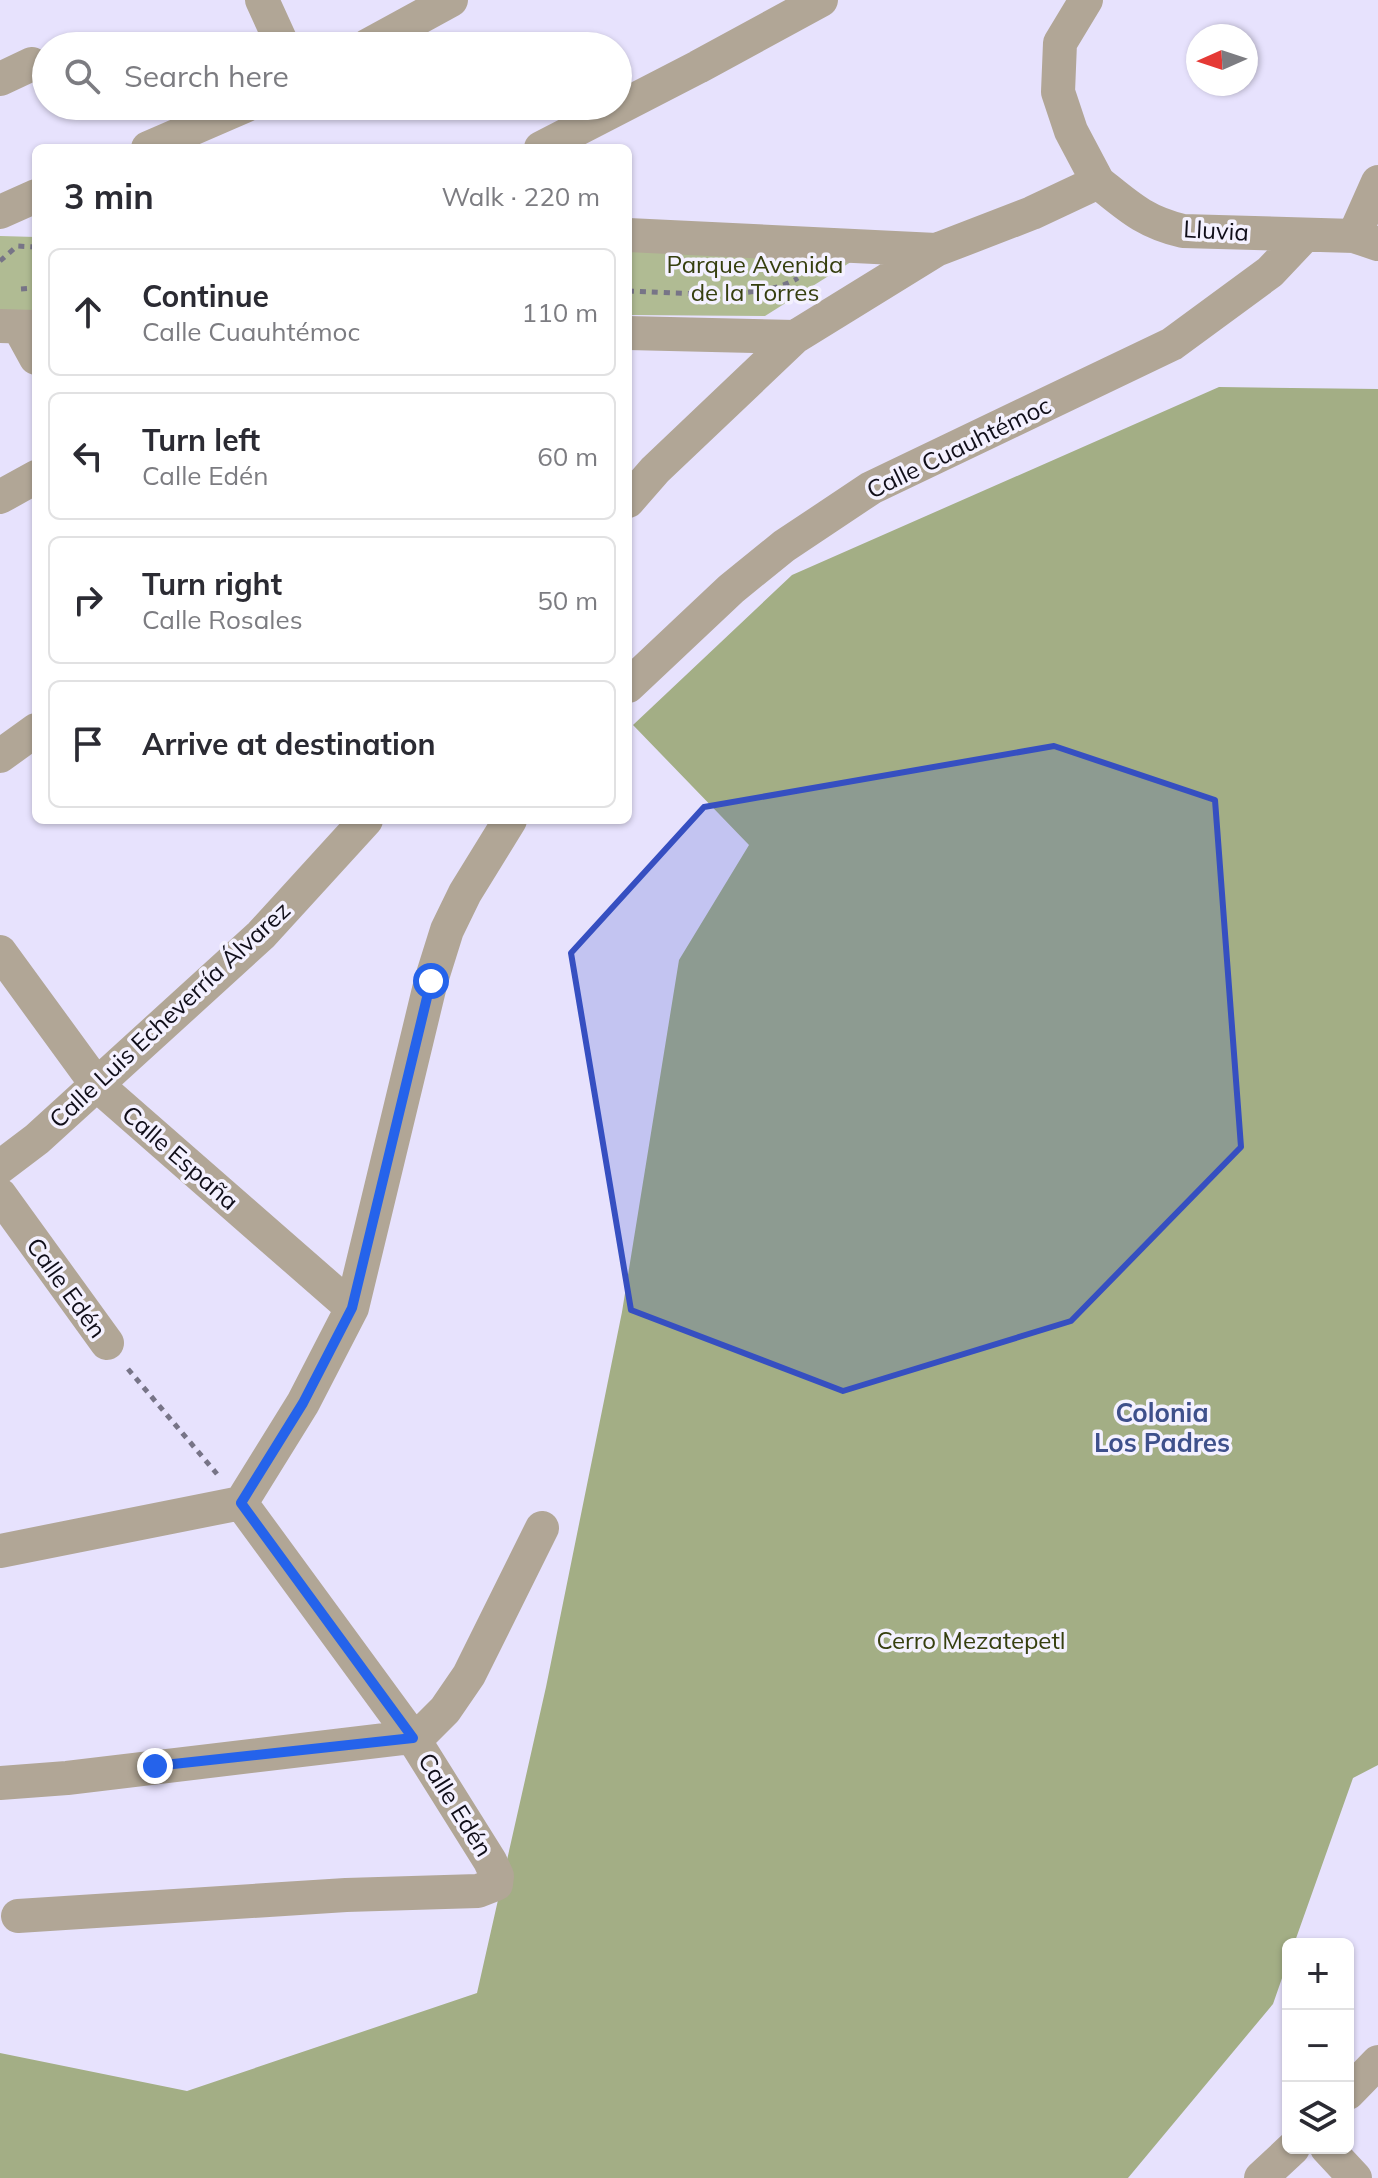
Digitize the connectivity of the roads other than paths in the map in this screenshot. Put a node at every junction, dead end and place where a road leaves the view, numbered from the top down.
1 (262, 0) edge
2 (451, 0) edge
3 (821, 0) edge
4 (1086, 0) edge
5 (277, 32) edge
6 (393, 32) edge
7 (32, 64) dead end
8 (0, 79) edge
9 (632, 101) edge
10 (213, 120) edge
11 (595, 120) edge
12 (157, 144) edge
13 (549, 144) edge
14 (1098, 182) junction
15 (1378, 182) edge
16 (32, 198) edge
17 (0, 212) edge
18 (0, 221) edge
19 (32, 221) edge
20 (632, 235) edge
21 (1305, 235) junction
22 (1366, 240) edge
23 (936, 250) junction
24 (18, 327) edge
25 (632, 333) edge
26 (795, 337) junction
27 (32, 351) edge
28 (32, 479) edge
29 (632, 496) edge
30 (0, 497) edge
31 (632, 682) edge
32 (32, 733) edge
33 (0, 756) edge
34 (362, 824) edge
35 (508, 824) edge
36 (0, 952) edge
37 (97, 1085) junction
38 (0, 1167) edge
39 (0, 1195) edge
40 (352, 1308) junction
41 (107, 1343) road end
42 (241, 1503) junction
43 (542, 1528) dead end
44 (0, 1551) edge
45 (413, 1738) junction
46 (0, 1783) edge
47 (18, 1916) dead end
48 (1378, 2062) edge
49 (1354, 2087) edge
50 (1287, 2154) edge
51 (1333, 2154) edge
52 (1261, 2178) edge
53 (1355, 2178) edge

1 - 5 street
2 - 6 street
3 - 9 street
4 - 14 street
7 - 8 street
10 - 12 street
11 - 13 street
14 - 21 street, Lluvia
14 - 23 street
15 - 22 street
16 - 17 street
18 - 19 street
20 - 23 street
21 - 22 street, Lluvia
21 - 31 street, Calle Cuauhtémoc
23 - 26 street
24 - 27 street
25 - 26 street
26 - 29 street
28 - 30 street
32 - 33 street
34 - 37 street, Calle Luis Echeverría Álvarez
35 - 40 street
36 - 37 street, Calle España
37 - 38 street, Calle Luis Echeverría Álvarez
37 - 40 street, Calle España
39 - 41 street, Calle Edén
40 - 42 street
42 - 44 street
42 - 45 street, Calle Edén
43 - 45 street
45 - 46 street
45 - 47 street, Calle Edén
48 - 49 street
50 - 52 street
51 - 53 street

